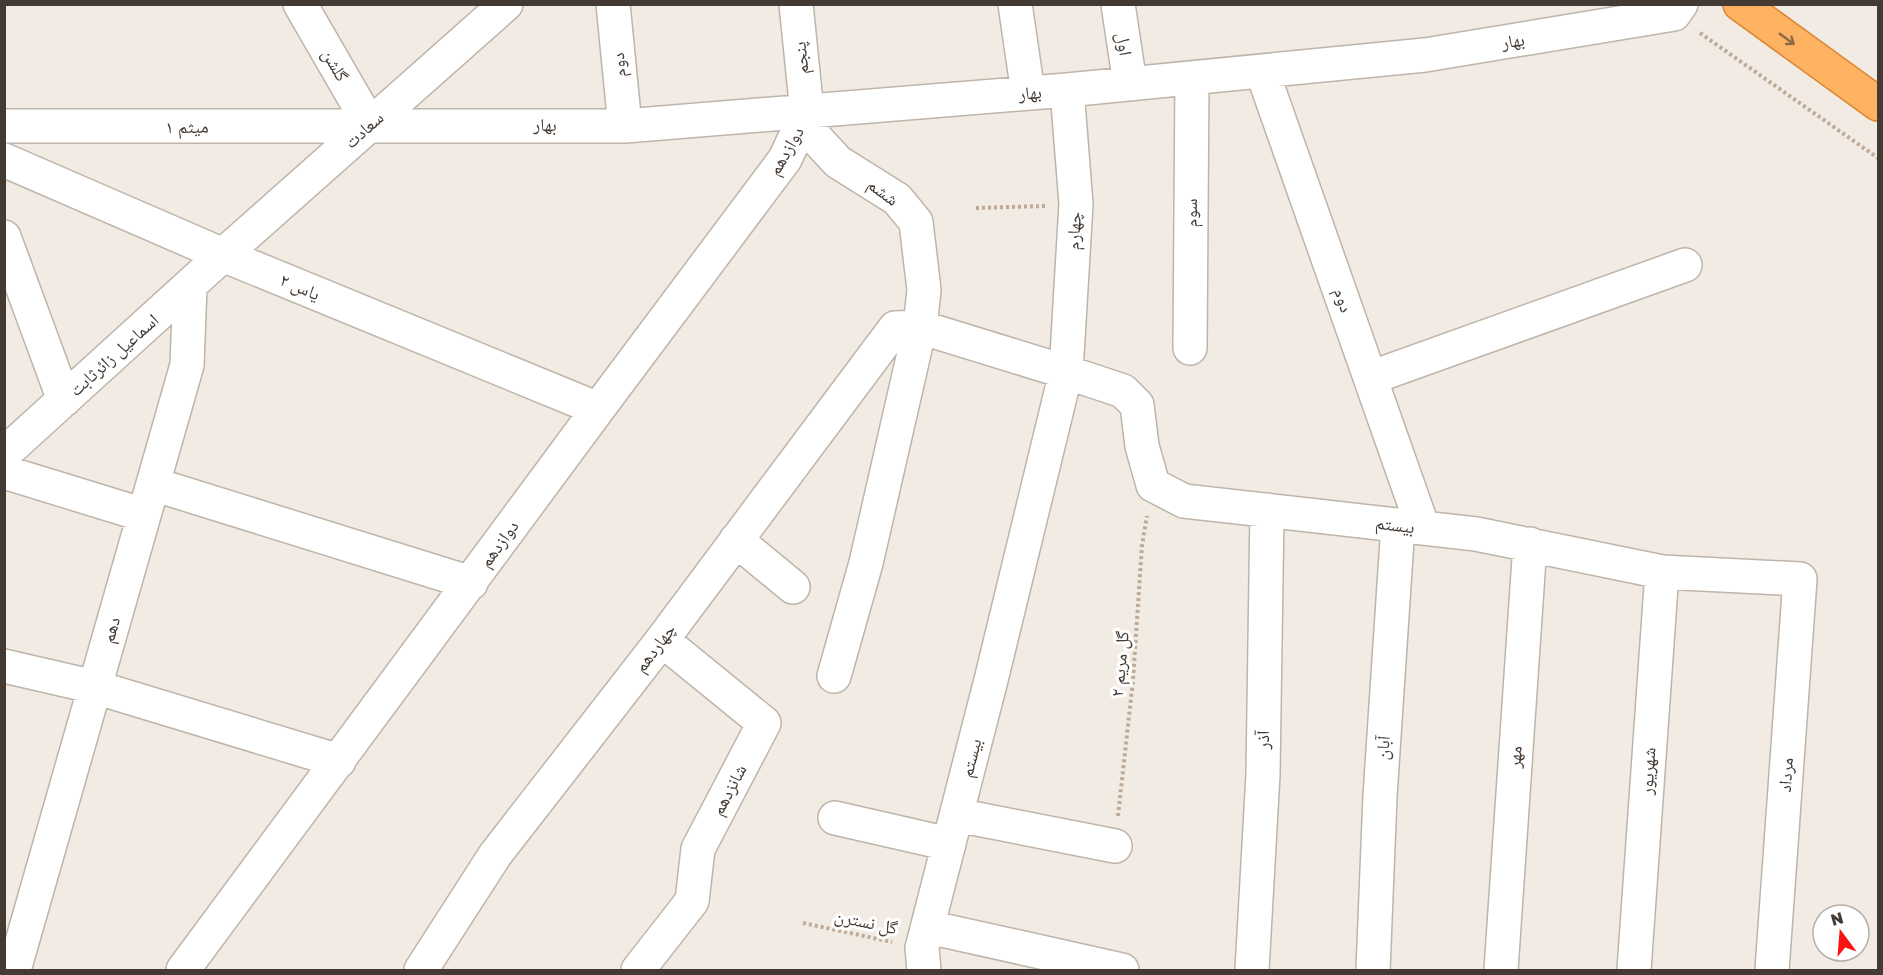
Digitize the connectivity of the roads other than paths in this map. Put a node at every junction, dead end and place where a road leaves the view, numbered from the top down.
1 (300, 4) edge
2 (506, 4) edge
3 (613, 4) edge
4 (796, 4) edge
5 (1015, 4) edge
6 (1118, 4) edge
7 (1740, 4) edge
8 (1678, 9) edge
9 (1262, 71) junction
10 (1192, 78) junction
11 (1130, 84) junction
12 (1066, 90) junction
13 (1028, 93) junction
14 (1878, 104) edge
15 (807, 112) junction
16 (370, 125) junction
17 (4, 126) edge
18 (625, 126) junction
19 (4, 160) edge
20 (4, 237) edge
21 (223, 255) junction
22 (1685, 265) dead end
23 (190, 286) junction
24 (907, 328) junction
25 (1190, 348) dead end
26 (1066, 372) junction
27 (1371, 378) junction
28 (64, 400) junction
29 (598, 409) junction
30 (4, 454) edge
31 (4, 472) edge
32 (148, 499) junction
33 (1267, 510) junction
34 (1411, 527) junction
35 (736, 540) junction
36 (1530, 544) junction
37 (1662, 572) junction
38 (1800, 579) joint
39 (471, 583) junction
40 (793, 587) dead end
41 (662, 640) junction
42 (4, 666) edge
43 (834, 676) dead end
44 (95, 687) junction
45 (339, 761) junction
46 (835, 818) dead end
47 (953, 830) junction
48 (1114, 846) road end
49 (925, 949) edge
50 (4, 968) edge
51 (12, 970) edge
52 (183, 970) edge
53 (421, 970) edge
54 (638, 970) edge
55 (1122, 970) edge
56 (1252, 970) edge
57 (1373, 970) edge
58 (1501, 970) edge
59 (1634, 970) edge
60 (1772, 970) edge

1 - 16 street, گلشن
2 - 16 street, سعادت
3 - 18 street, دوم
4 - 15 street, پنجم
5 - 13 street
6 - 11 street, اول
7 -> 14 highway
8 - 9 street, بهار
9 - 10 street, بهار
9 - 27 street, دوم
10 - 11 street, بهار
10 - 25 street, سوم
11 - 12 street, بهار
12 - 13 street, بهار
12 - 26 street, چهارم
13 - 15 street, بهار
15 - 18 street, بهار
15 - 24 street, ششم
15 - 29 street, دوازدهم
16 - 17 street, میثم ۱
16 - 18 street, بهار
16 - 21 street, سعادت
19 - 21 street, یاس ۲
20 - 28 street
21 - 23 street, اسماعیل زائرثابت
21 - 29 street, یاس ۲
22 - 27 street
23 - 28 street, اسماعیل زائرثابت
23 - 32 street, دهم
24 - 26 street
24 - 35 street, چهاردهم
24 - 43 street, ششم
26 - 33 street, بیستم
26 - 47 street, بیستم
27 - 34 street, دوم
28 - 30 street, اسماعیل زائرثابت
29 - 39 street, دوازدهم
31 - 32 street
32 - 39 street
32 - 44 street, دهم
33 - 34 street, بیستم
33 - 56 street, آذر
34 - 36 street, بیستم
34 - 57 street, آبان
35 - 40 street
35 - 41 street, چهاردهم
36 - 37 street, بیستم
36 - 58 street, مهر
37 - 38 street, بیستم
37 - 59 street, شهریور
38 - 60 street, مرداد
39 - 45 street, دوازدهم
41 - 53 street, چهاردهم
41 - 54 street, شانزدهم
42 - 44 street
44 - 45 street
44 - 51 street, دهم
45 - 52 street, دوازدهم
46 - 47 street
47 - 48 street
47 - 49 street, بیستم
49 - 55 street
50 - 51 street

